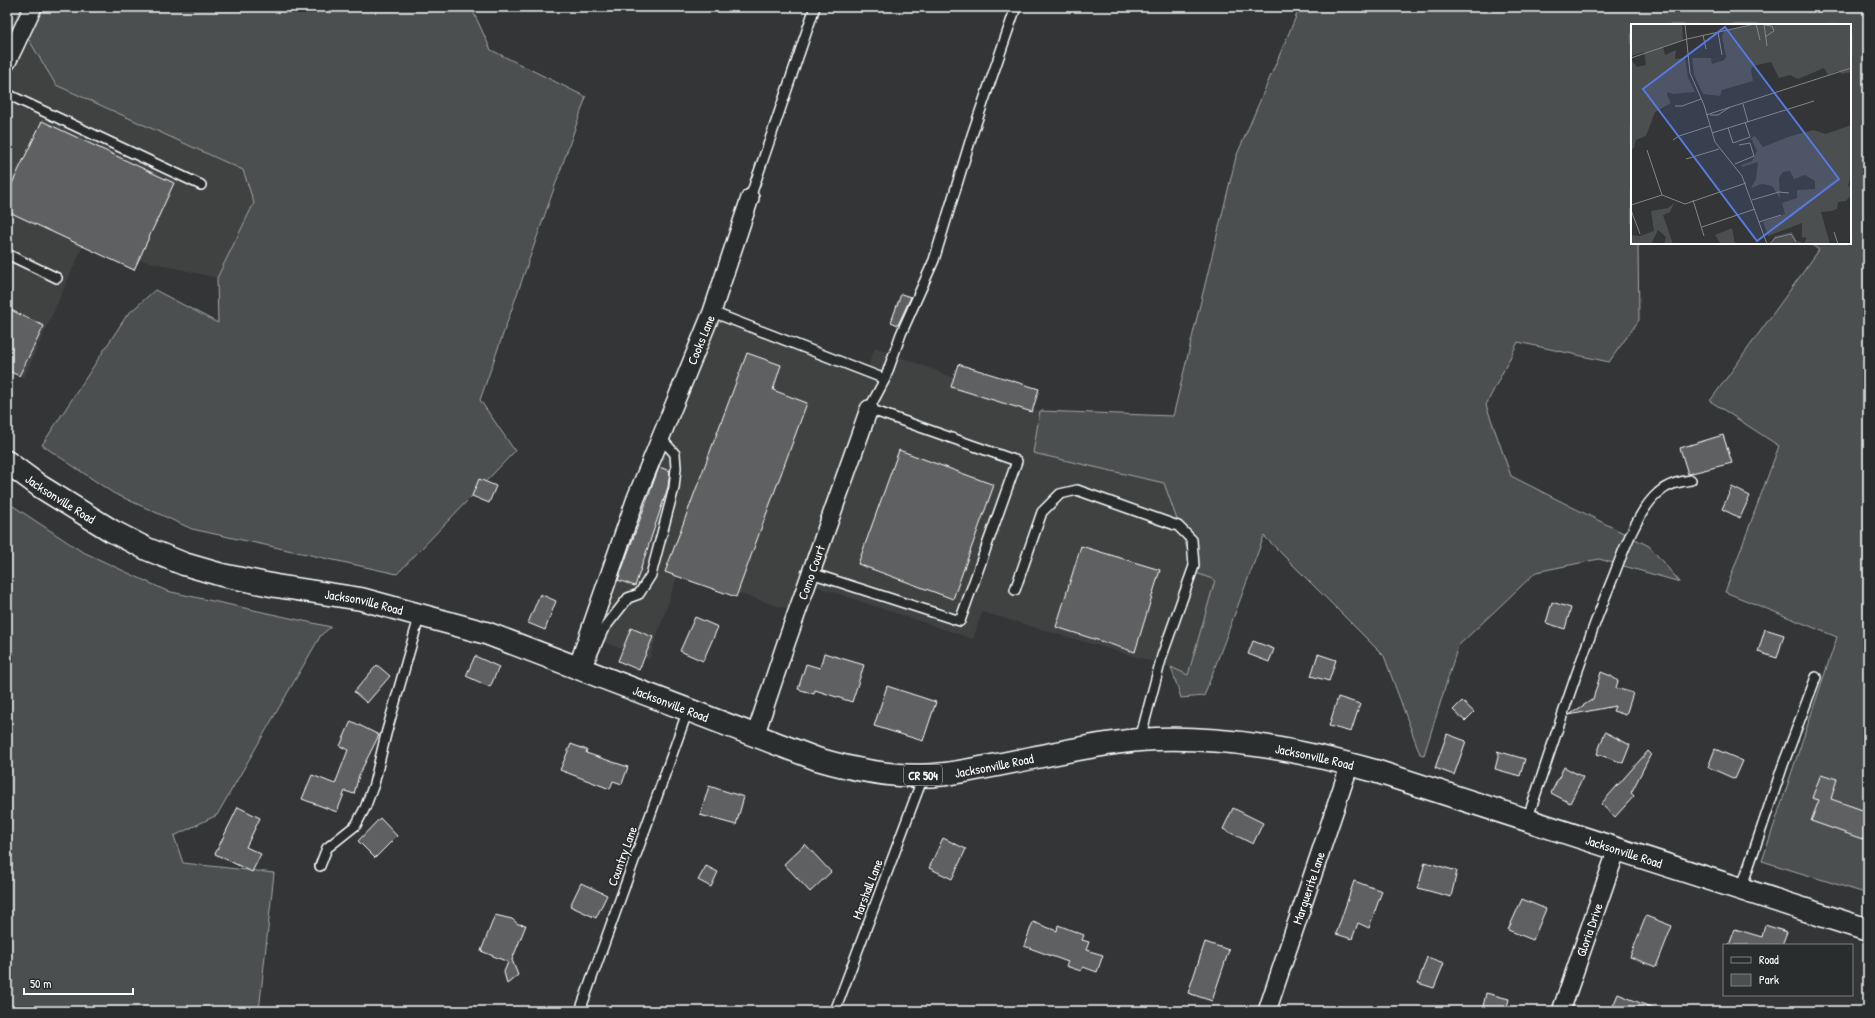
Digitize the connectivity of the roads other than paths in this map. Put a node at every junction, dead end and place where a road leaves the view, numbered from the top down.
1 (33, 7) edge
2 (815, 7) edge
3 (1016, 7) edge
4 (11, 42) edge
5 (7, 62) edge
6 (7, 94) edge
7 (201, 185) dead end
8 (750, 198) joint
9 (7, 254) edge
10 (57, 278) dead end
11 (712, 312) junction
12 (885, 379) junction
13 (869, 410) junction
14 (660, 437) junction
15 (7, 462) edge
16 (1691, 480) dead end
17 (811, 573) junction
18 (1015, 590) dead end
19 (420, 614) junction
20 (581, 669) junction
21 (1816, 677) dead end
22 (688, 710) junction
23 (755, 736) junction
24 (1139, 740) junction
25 (1350, 764) junction
26 (924, 775) junction
27 (1527, 820) junction
28 (1617, 849) junction
29 (320, 866) dead end
30 (1741, 889) junction
31 (1868, 930) edge
32 (580, 1011) edge
33 (835, 1011) edge
34 (1267, 1011) edge
35 (1560, 1011) edge

1 - 4 street
2 - 8 lane, Cooks Lane
3 - 12 lane
4 - 5 street
6 - 7 lane
8 - 11 street, Cooks Lane
9 - 10 lane
11 - 12 lane
11 - 14 street, Cooks Lane
12 - 13 lane
13 - 17 street, Como Court
13 - 17 lane
14 - 20 street, Cooks Lane
14 - 20 lane
15 - 19 main road, Jacksonville Road / CR 504
16 - 27 lane
17 - 23 street, Como Court
18 - 24 lane
19 - 20 main road, Jacksonville Road / CR 504
19 - 29 lane
20 - 22 main road, Jacksonville Road / CR 504
21 - 30 lane
22 - 23 main road, Jacksonville Road / CR 504
22 - 32 lane, Country Lane
23 - 26 main road, Jacksonville Road / CR 504
24 - 25 main road, Jacksonville Road / CR 504
24 - 26 main road, Jacksonville Road / CR 504
25 - 27 main road, Jacksonville Road / CR 504
25 - 34 street, Marguerite Lane
26 - 33 lane, Marshall Lane
27 - 28 main road, Jacksonville Road / CR 504
28 - 30 main road, Jacksonville Road / CR 504
28 - 35 street, Gloria Drive
30 - 31 main road, Jacksonville Road / CR 504

